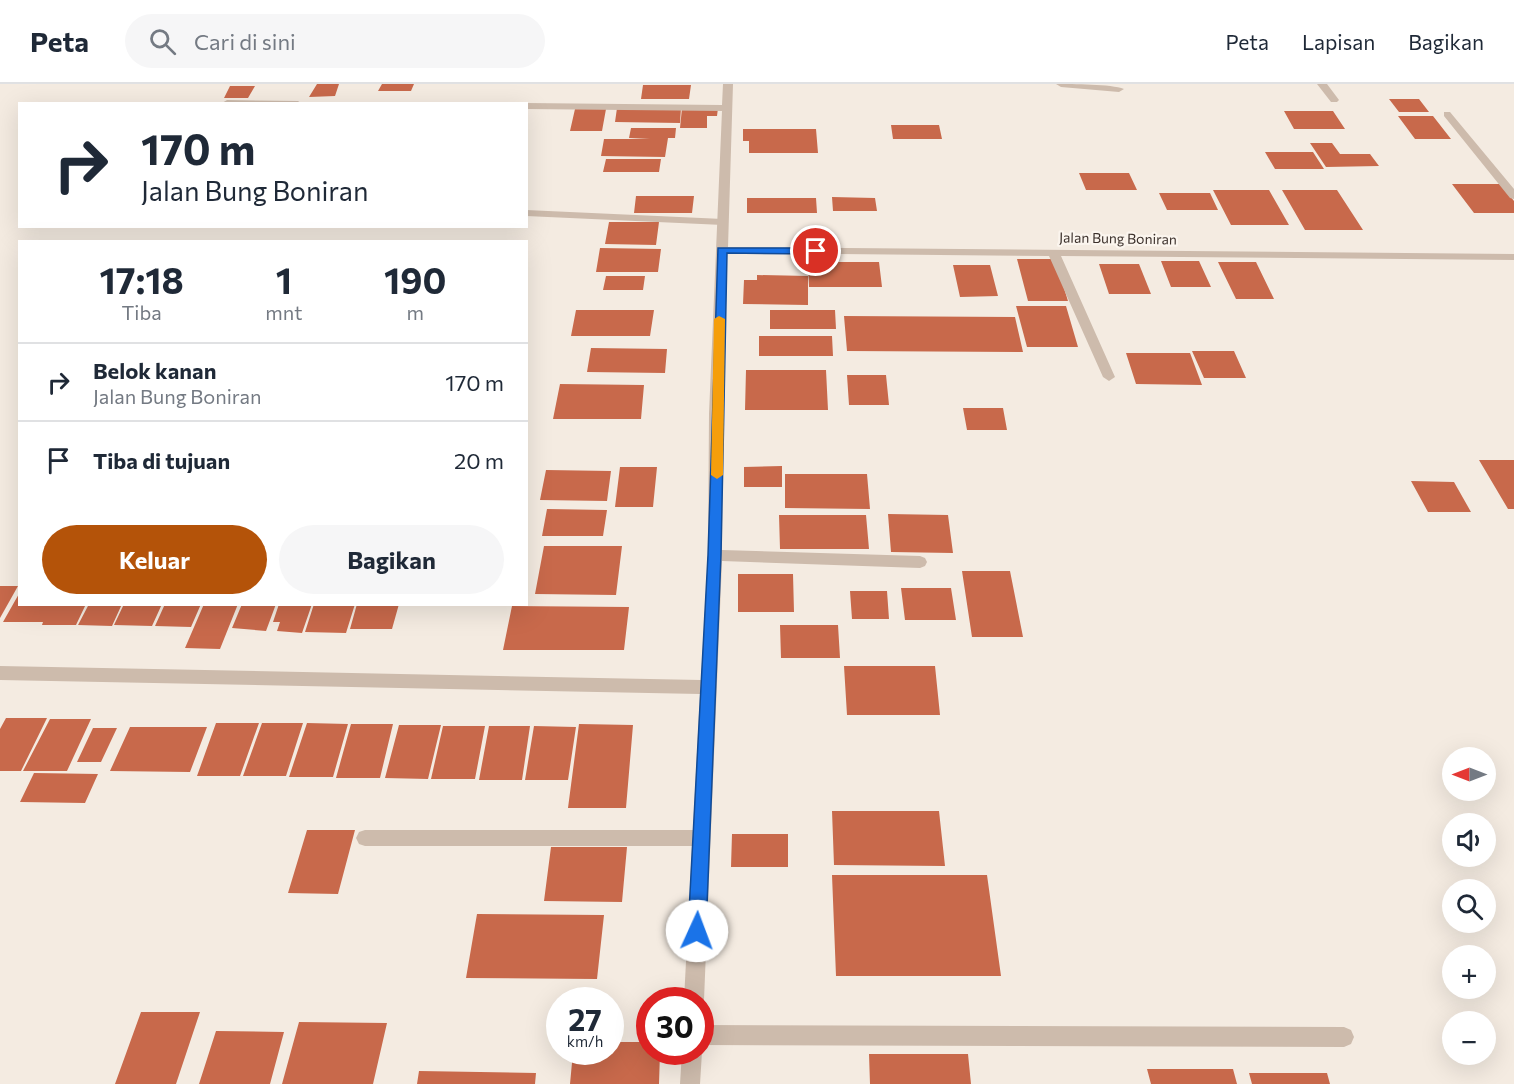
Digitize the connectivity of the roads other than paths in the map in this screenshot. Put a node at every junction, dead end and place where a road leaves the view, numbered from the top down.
1 (728, 84) edge
2 (1061, 84) edge
3 (1322, 84) edge
4 (1119, 89) dead end
5 (1334, 100) dead end
6 (528, 106) edge
7 (727, 108) junction
8 (1447, 114) dead end
9 (1514, 196) edge
10 (528, 213) edge
11 (723, 222) junction
12 (722, 250) junction
13 (1053, 252) junction
14 (1514, 256) edge
15 (1109, 377) dead end
16 (715, 555) junction
17 (920, 562) dead end
18 (0, 673) edge
19 (708, 687) junction
20 (365, 838) dead end
21 (701, 838) junction
22 (695, 987) edge
23 (714, 1035) edge
24 (1344, 1037) dead end
25 (691, 1065) edge
26 (690, 1084) edge

1 - 7 street
2 - 4 street
3 - 5 street
6 - 7 street
7 - 11 street
8 - 9 street
10 - 11 street
11 - 12 street
12 - 13 street, Jalan Bung Boniran
12 - 16 street
13 - 14 street, Jalan Bung Boniran
13 - 15 street
16 - 17 street
16 - 19 street
18 - 19 street
19 - 21 street
20 - 21 street
21 - 22 street
23 - 24 street
25 - 26 street

